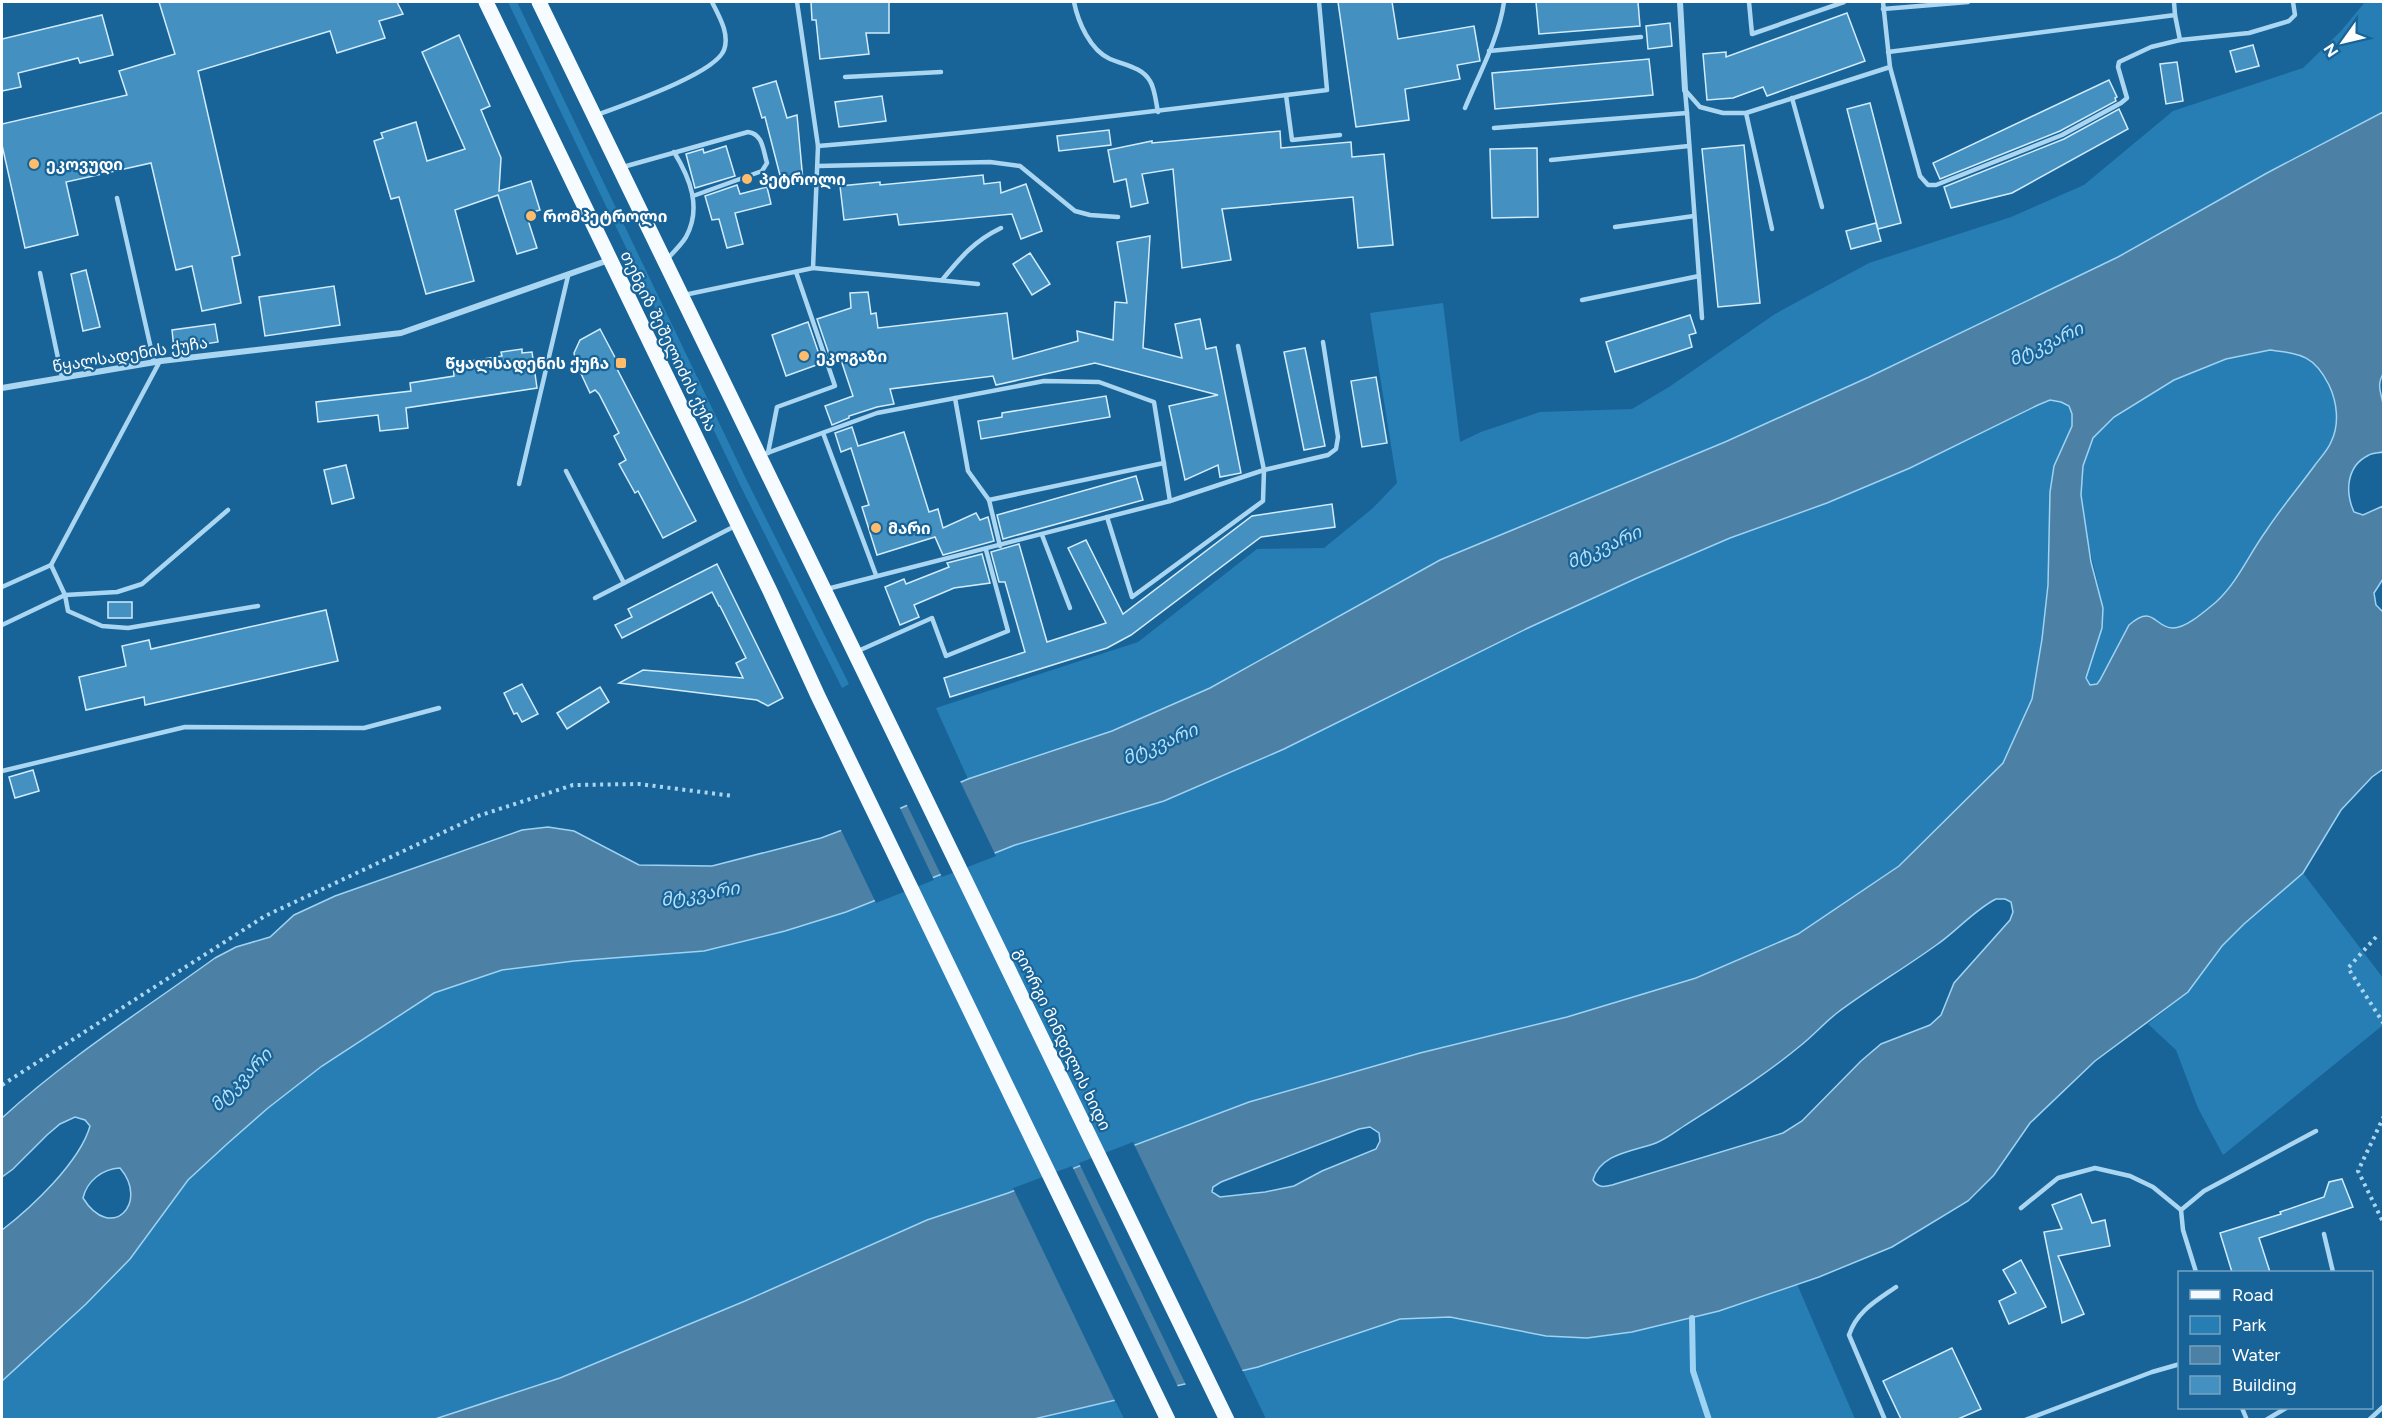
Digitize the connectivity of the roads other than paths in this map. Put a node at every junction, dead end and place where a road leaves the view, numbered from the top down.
1 (486, 2) edge
2 (539, 2) edge
3 (712, 2) edge
4 (797, 2) edge
5 (1074, 2) edge
6 (1319, 2) edge
7 (1504, 2) edge
8 (1680, 2) edge
9 (1749, 2) edge
10 (1844, 2) edge
11 (1882, 2) edge
12 (1968, 2) edge
13 (2175, 2) edge
14 (2293, 2) edge
15 (1883, 9) junction
16 (2175, 15) junction
17 (1641, 37) dead end
18 (2180, 40) junction
19 (1489, 51) junction
20 (1888, 52) junction
21 (1890, 67) junction
22 (941, 72) dead end
23 (845, 78) dead end
24 (1685, 90) junction
25 (1286, 95) junction
26 (1792, 99) junction
27 (1464, 108) dead end
28 (1158, 112) junction
29 (1687, 113) junction
30 (1746, 113) junction
31 (595, 117) junction
32 (1494, 128) dead end
33 (1340, 135) dead end
34 (818, 146) junction
35 (1689, 147) junction
36 (674, 152) junction
37 (1551, 160) dead end
38 (818, 166) junction
39 (620, 168) junction
40 (693, 196) junction
41 (117, 198) dead end
42 (1822, 207) dead end
43 (1694, 216) junction
44 (1118, 217) dead end
45 (1615, 227) dead end
46 (1001, 228) dead end
47 (1772, 229) dead end
48 (610, 260) junction
49 (665, 262) junction
50 (813, 268) junction
51 (796, 272) junction
52 (40, 273) dead end
53 (568, 276) junction
54 (1699, 276) junction
55 (942, 280) junction
56 (978, 284) dead end
57 (682, 296) junction
58 (1582, 300) dead end
59 (1702, 318) dead end
60 (1323, 342) dead end
61 (1238, 346) dead end
62 (157, 361) junction
63 (62, 377) junction
64 (2, 388) edge
65 (955, 399) junction
66 (823, 433) junction
67 (764, 454) junction
68 (1164, 463) junction
69 (1264, 470) junction
70 (566, 471) dead end
71 (519, 484) dead end
72 (989, 500) junction
73 (1170, 501) junction
74 (228, 510) dead end
75 (1107, 517) junction
76 (737, 525) junction
77 (1042, 535) junction
78 (1000, 546) junction
79 (986, 550) junction
80 (51, 565) junction
81 (876, 575) junction
82 (624, 583) junction
83 (2, 587) edge
84 (824, 590) junction
85 (65, 595) junction
86 (595, 598) dead end
87 (258, 606) dead end
88 (1071, 608) dead end
89 (2, 625) edge
90 (855, 652) junction
91 (865, 674) joint
92 (439, 708) dead end
93 (2, 771) edge
94 (2316, 1131) dead end
95 (2020, 1208) dead end
96 (2181, 1210) junction
97 (2324, 1234) dead end
98 (2196, 1271) edge
99 (2332, 1271) edge
100 (1896, 1287) dead end
101 (2178, 1365) edge
102 (2384, 1406) edge
103 (2283, 1409) edge
104 (1168, 1419) edge
105 (1227, 1419) edge
106 (1885, 1419) edge
107 (2025, 1419) edge
108 (2266, 1419) edge
109 (2369, 1419) edge

1 - 48 main road, თენგიზ შეშელიძის ქუჩა
2 - 31 main road, თენგიზ შეშელიძის ქუჩა
3 - 31 lane
4 - 34 lane
5 - 28 lane
6 - 25 lane
7 - 19 lane
8 - 24 street
9 - 10 lane
11 - 15 lane
12 - 15 lane
13 - 16 lane
14 - 18 lane
15 - 20 lane
16 - 18 lane
16 - 20 lane
17 - 19 lane
18 - 21 lane
19 - 27 lane
20 - 21 lane
21 - 26 lane
22 - 23 lane
24 - 29 lane
24 - 30 lane
25 - 28 lane
25 - 33 lane
26 - 30 lane
26 - 42 lane
28 - 34 lane
29 - 32 lane
29 - 35 lane
30 - 47 lane
31 - 39 main road, თენგიზ შეშელიძის ქუჩა
34 - 38 lane
35 - 37 lane
35 - 43 lane
36 - 39 lane
36 - 40 lane
36 - 40 lane
38 - 44 lane
38 - 50 lane
39 - 49 main road, თენგიზ შეშელიძის ქუჩა
40 - 49 lane
41 - 62 lane
43 - 45 lane
43 - 54 lane
46 - 55 lane
48 - 53 street, წყალსადენის ქუჩა
48 - 76 main road, თენგიზ შეშელიძის ქუჩა
49 - 57 main road, თენგიზ შეშელიძის ქუჩა
50 - 51 lane
50 - 55 lane
51 - 57 lane
51 - 67 lane
52 - 63 lane
53 - 62 street, წყალსადენის ქუჩა
53 - 71 lane
54 - 58 lane
54 - 59 lane
55 - 56 lane
57 - 67 main road, თენგიზ შეშელიძის ქუჩა
60 - 69 lane
61 - 69 lane
62 - 63 street, წყალსადენის ქუჩა
62 - 80 lane
63 - 64 street, წყალსადენის ქუჩა
65 - 66 lane
65 - 68 lane
65 - 72 lane
66 - 67 lane
66 - 81 lane
67 - 84 main road, თენგიზ შეშელიძის ქუჩა
68 - 72 lane
68 - 73 lane
69 - 73 lane
69 - 75 lane
70 - 82 lane
72 - 78 lane
73 - 75 lane
74 - 85 lane
75 - 77 lane
76 - 82 lane
76 - 104 main road, თენგიზ შეშელიძის ქუჩა
77 - 78 lane
77 - 88 lane
78 - 79 lane
79 - 81 lane
79 - 90 lane
80 - 83 lane
80 - 85 lane
81 - 84 lane
82 - 86 lane
84 - 90 main road, თენგიზ შეშელიძის ქუჩა
85 - 87 lane
85 - 89 lane
90 - 91 main road, თენგიზ შეშელიძის ქუჩა
91 - 105 main road, გიორგი მინდელის ხიდი
92 - 93 lane
94 - 96 lane
95 - 96 lane
96 - 98 lane
97 - 99 lane
100 - 106 lane
101 - 107 lane
102 - 109 lane
103 - 108 lane

